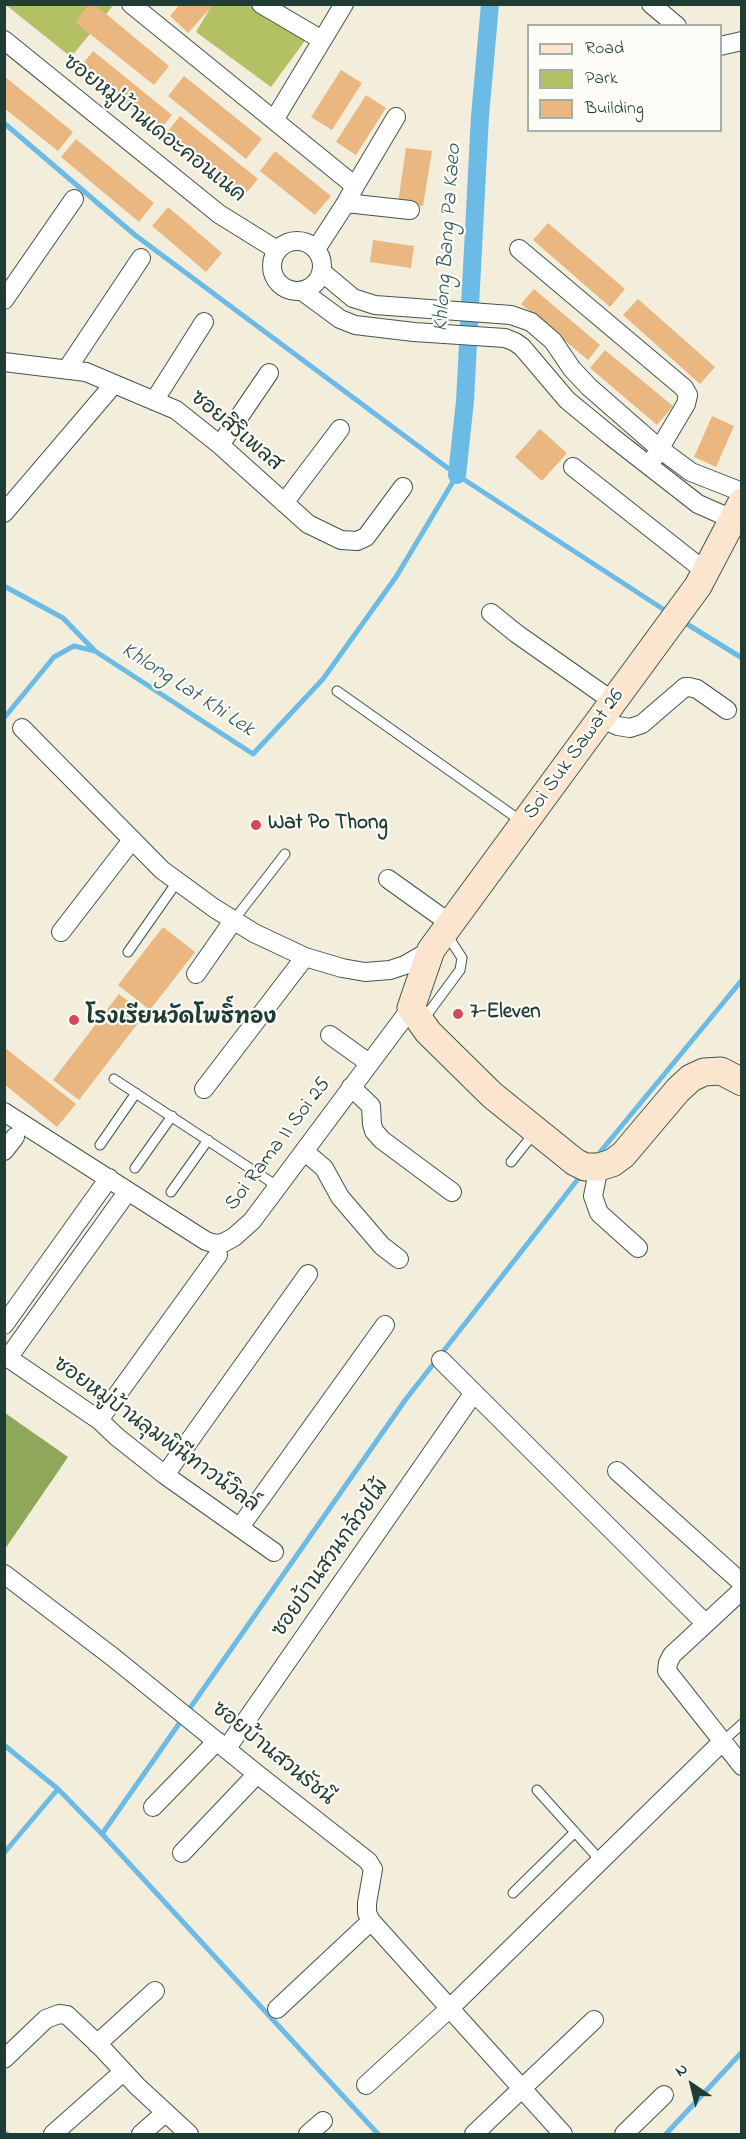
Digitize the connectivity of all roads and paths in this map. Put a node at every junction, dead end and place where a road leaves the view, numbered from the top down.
1 (261, 4) edge
2 (344, 4) edge
3 (651, 4) edge
4 (140, 7) edge
5 (675, 24) edge
6 (4, 40) edge
7 (322, 40) junction
8 (741, 41) edge
9 (722, 46) edge
10 (396, 117) dead end
11 (274, 120) junction
12 (355, 186) junction
13 (74, 199) dead end
14 (346, 203) junction
15 (410, 210) dead end
16 (316, 249) junction
17 (519, 249) dead end
18 (277, 250) junction
19 (141, 258) dead end
20 (322, 273) junction
21 (302, 291) junction
22 (4, 300) edge
23 (204, 322) dead end
24 (4, 362) edge
25 (67, 369) junction
26 (269, 373) dead end
27 (114, 384) junction
28 (154, 400) junction
29 (340, 429) dead end
30 (220, 445) junction
31 (660, 449) junction
32 (648, 466) junction
33 (573, 467) dead end
34 (403, 487) dead end
35 (741, 492) edge
36 (284, 503) junction
37 (4, 513) edge
38 (736, 521) edge
39 (702, 579) junction
40 (491, 613) dead end
41 (337, 691) dead end
42 (727, 710) dead end
43 (608, 711) junction
44 (22, 728) dead end
45 (524, 824) junction
46 (132, 840) junction
47 (285, 854) dead end
48 (388, 879) dead end
49 (177, 882) junction
50 (233, 921) junction
51 (61, 932) dead end
52 (441, 937) junction
53 (128, 952) dead end
54 (305, 957) junction
55 (196, 974) dead end
56 (416, 1015) junction
57 (330, 1035) dead end
58 (369, 1063) junction
59 (114, 1079) dead end
60 (741, 1082) edge
61 (351, 1087) junction
62 (204, 1089) dead end
63 (136, 1093) junction
64 (4, 1112) edge
65 (172, 1116) junction
66 (536, 1130) junction
67 (208, 1140) junction
68 (100, 1145) dead end
69 (304, 1151) junction
70 (512, 1162) dead end
71 (599, 1167) junction
72 (135, 1168) dead end
73 (109, 1178) junction
74 (278, 1186) junction
75 (128, 1191) junction
76 (171, 1192) dead end
77 (452, 1192) dead end
78 (638, 1248) dead end
79 (218, 1255) dead end
80 (53, 1256) junction
81 (399, 1259) dead end
82 (72, 1269) junction
83 (308, 1274) dead end
84 (4, 1325) edge
85 (386, 1325) dead end
86 (6, 1357) edge
87 (441, 1360) dead end
88 (473, 1394) junction
89 (99, 1420) junction
90 (617, 1471) dead end
91 (165, 1475) junction
92 (240, 1527) junction
93 (274, 1552) dead end
94 (4, 1574) edge
95 (741, 1583) edge
96 (741, 1590) edge
97 (705, 1623) junction
98 (741, 1724) edge
99 (722, 1742) junction
100 (222, 1744) junction
101 (741, 1766) edge
102 (257, 1774) junction
103 (537, 1790) dead end
104 (153, 1807) dead end
105 (575, 1832) junction
106 (182, 1853) dead end
107 (600, 1860) junction
108 (513, 1893) dead end
109 (371, 1921) junction
110 (155, 1991) dead end
111 (450, 2008) junction
112 (277, 2009) dead end
113 (594, 2020) dead end
114 (97, 2043) junction
115 (4, 2059) edge
116 (123, 2072) junction
117 (366, 2085) dead end
118 (521, 2090) junction
119 (664, 2095) dead end
120 (165, 2113) junction
121 (323, 2121) dead end
122 (53, 2134) edge
123 (141, 2134) edge
124 (189, 2134) edge
125 (308, 2134) edge
126 (474, 2134) edge
127 (563, 2134) edge
128 (624, 2134) edge

1 - 7 street
2 - 7 street
3 - 5 street
4 - 11 street
6 - 18 street, ซอยหมู่บ้านเดอะคอนเนค
7 - 11 street
8 - 9 street
10 - 12 street
11 - 12 street
12 - 14 street
13 - 22 street
14 - 15 street
14 - 16 street
16 - 18 street
16 - 20 street
17 - 31 street
18 - 21 street
19 - 25 street
20 - 21 street
20 - 31 street
21 - 32 street
23 - 28 street
24 - 25 street, ซอยสิริเพลส
25 - 27 street, ซอยสิริเพลส
26 - 30 street
27 - 28 street, ซอยสิริเพลส
27 - 37 street
28 - 30 street, ซอยสิริเพลส
29 - 36 street
30 - 36 street, ซอยสิริเพลส
31 - 32 street
31 - 35 street
32 - 38 street
33 - 39 street
34 - 36 street, ซอยสิริเพลส
38 - 39 street, Soi Suk Sawat 26
39 - 43 street, Soi Suk Sawat 26
40 - 43 street
41 - 45 lane
42 - 43 street
43 - 45 street, Soi Suk Sawat 26
44 - 46 street
45 - 52 street, Soi Suk Sawat 26
46 - 49 street
46 - 51 street
47 - 50 lane
48 - 52 street
49 - 50 street
49 - 53 lane
50 - 54 street
50 - 55 street
52 - 54 street
52 - 56 street, Soi Suk Sawat 26
54 - 62 street
56 - 58 street, Soi Rama II Soi 25
56 - 66 street
57 - 58 street
58 - 61 street, Soi Rama II Soi 25
59 - 63 lane
60 - 71 street
61 - 69 street, Soi Rama II Soi 25
61 - 77 street
63 - 65 lane
63 - 68 lane
64 - 73 street, Soi Rama II Soi 25
65 - 67 lane
65 - 72 lane
66 - 70 lane
66 - 71 street
67 - 74 lane
67 - 76 lane
69 - 74 street, Soi Rama II Soi 25
69 - 81 street
71 - 78 street
73 - 75 street, Soi Rama II Soi 25
73 - 80 street
74 - 75 street, Soi Rama II Soi 25
75 - 82 street, ซอยหมู่บ้านลุมพินีทาวน์วิลล์
79 - 89 street
80 - 82 street
80 - 84 street
82 - 86 street, ซอยหมู่บ้านลุมพินีทาวน์วิลล์
83 - 91 street
85 - 92 street
86 - 89 street, ซอยหมู่บ้านลุมพินีทาวน์วิลล์
87 - 88 street
88 - 97 street
88 - 100 street, ซอยบ้านสวนกล้วยไม้
89 - 91 street, ซอยหมู่บ้านลุมพินีทาวน์วิลล์
90 - 95 street
91 - 92 street, ซอยหมู่บ้านลุมพินีทาวน์วิลล์
92 - 93 street, ซอยหมู่บ้านลุมพินีทาวน์วิลล์
94 - 100 street, ซอยบ้านสวนรัชนี
96 - 97 street
97 - 99 street
98 - 99 lane
99 - 101 street
99 - 107 street
100 - 102 street, ซอยบ้านสวนรัชนี
100 - 104 street, ซอยบ้านสวนกล้วยไม้
102 - 106 street
102 - 109 street, ซอยบ้านสวนรัชนี
103 - 105 lane
105 - 107 lane
105 - 108 lane
107 - 111 street
109 - 111 street
109 - 112 street
110 - 114 street
111 - 117 street
111 - 118 street
113 - 118 street
114 - 115 street
114 - 116 street
116 - 120 street
116 - 122 street
118 - 126 street
118 - 127 street
119 - 128 street
120 - 123 street
120 - 124 street
121 - 125 street

